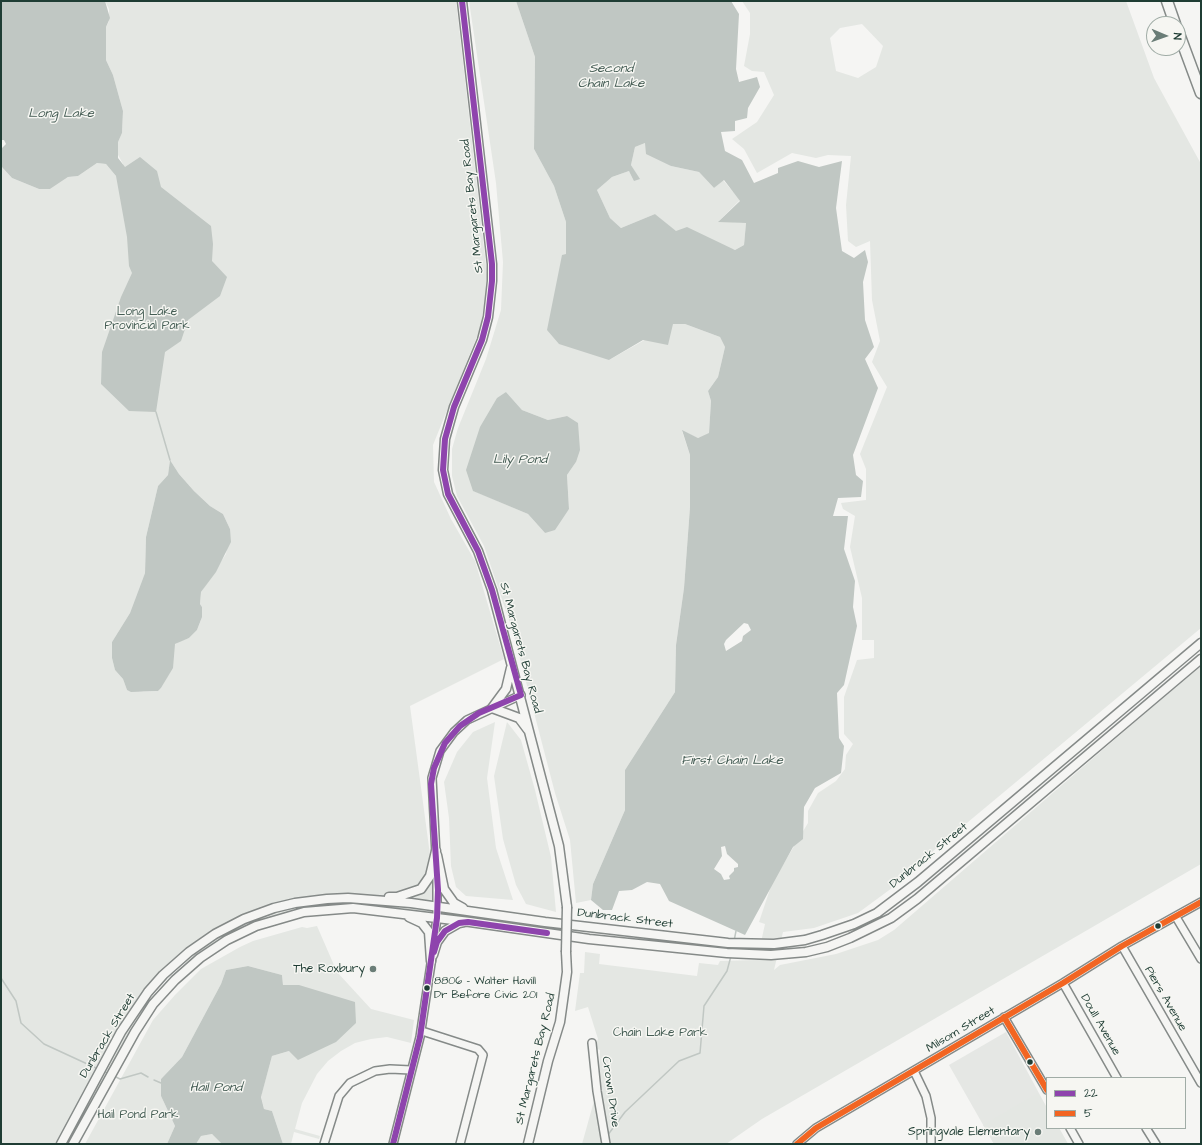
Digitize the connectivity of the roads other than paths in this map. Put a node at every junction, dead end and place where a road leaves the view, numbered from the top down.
1 (462, 1) edge
2 (1167, 1) edge
3 (1173, 16) edge
4 (1186, 53) edge
5 (1201, 93) edge
6 (1201, 643) edge
7 (1201, 659) edge
8 (511, 661) junction
9 (520, 695) junction
10 (492, 708) junction
11 (531, 733) junction
12 (436, 851) junction
13 (372, 899) junction
14 (1201, 902) edge
15 (438, 907) junction
16 (467, 910) junction
17 (395, 912) junction
18 (1176, 917) junction
19 (437, 918) junction
20 (470, 922) junction
21 (1122, 946) junction
22 (1201, 959) edge
23 (431, 961) junction
24 (1063, 983) junction
25 (1004, 1017) junction
26 (422, 1031) junction
27 (592, 1043) dead end
28 (412, 1070) junction
29 (914, 1071) junction
30 (1117, 1077) edge
31 (1201, 1083) edge
32 (1046, 1088) edge
33 (1071, 1129) edge
34 (1147, 1129) edge
35 (61, 1144) edge
36 (73, 1144) edge
37 (324, 1144) edge
38 (393, 1144) edge
39 (460, 1144) edge
40 (528, 1144) edge
41 (606, 1144) edge
42 (797, 1144) edge
43 (931, 1144) edge
44 (1079, 1144) edge
45 (1156, 1144) edge

1 - 8 main road, St Margarets Bay Road
2 - 3 highway
4 - 5 highway
6 - 16 main road, Dunbrack Street
7 - 20 main road, Dunbrack Street
8 - 9 main road, St Margarets Bay Road
8 - 10 main road
9 - 10 street
9 - 11 main road, St Margarets Bay Road
10 - 11 main road
10 - 12 street
11 - 40 main road, St Margarets Bay Road, bridge
12 - 13 main road
12 - 15 street
12 - 16 main road
13 - 15 main road, Dunbrack Street
13 - 35 main road, Dunbrack Street
14 - 18 street, Milsom Street
15 - 16 main road, Dunbrack Street
15 - 19 street
17 - 19 main road, Dunbrack Street
17 - 23 main road
17 - 36 main road, Dunbrack Street
18 - 21 street, Milsom Street
18 - 22 street
19 - 20 main road, Dunbrack Street
19 - 23 street
20 - 23 main road
21 - 24 street, Milsom Street
21 - 31 street, Piers Avenue
23 - 26 street
24 - 25 street, Milsom Street
24 - 30 street, Doull Avenue
25 - 29 street, Milsom Street
25 - 32 street
26 - 28 street
26 - 39 street
27 - 41 street, Crown Drive
28 - 37 street
28 - 38 street
29 - 42 street, Milsom Street
29 - 43 street
33 - 44 street
34 - 45 street

